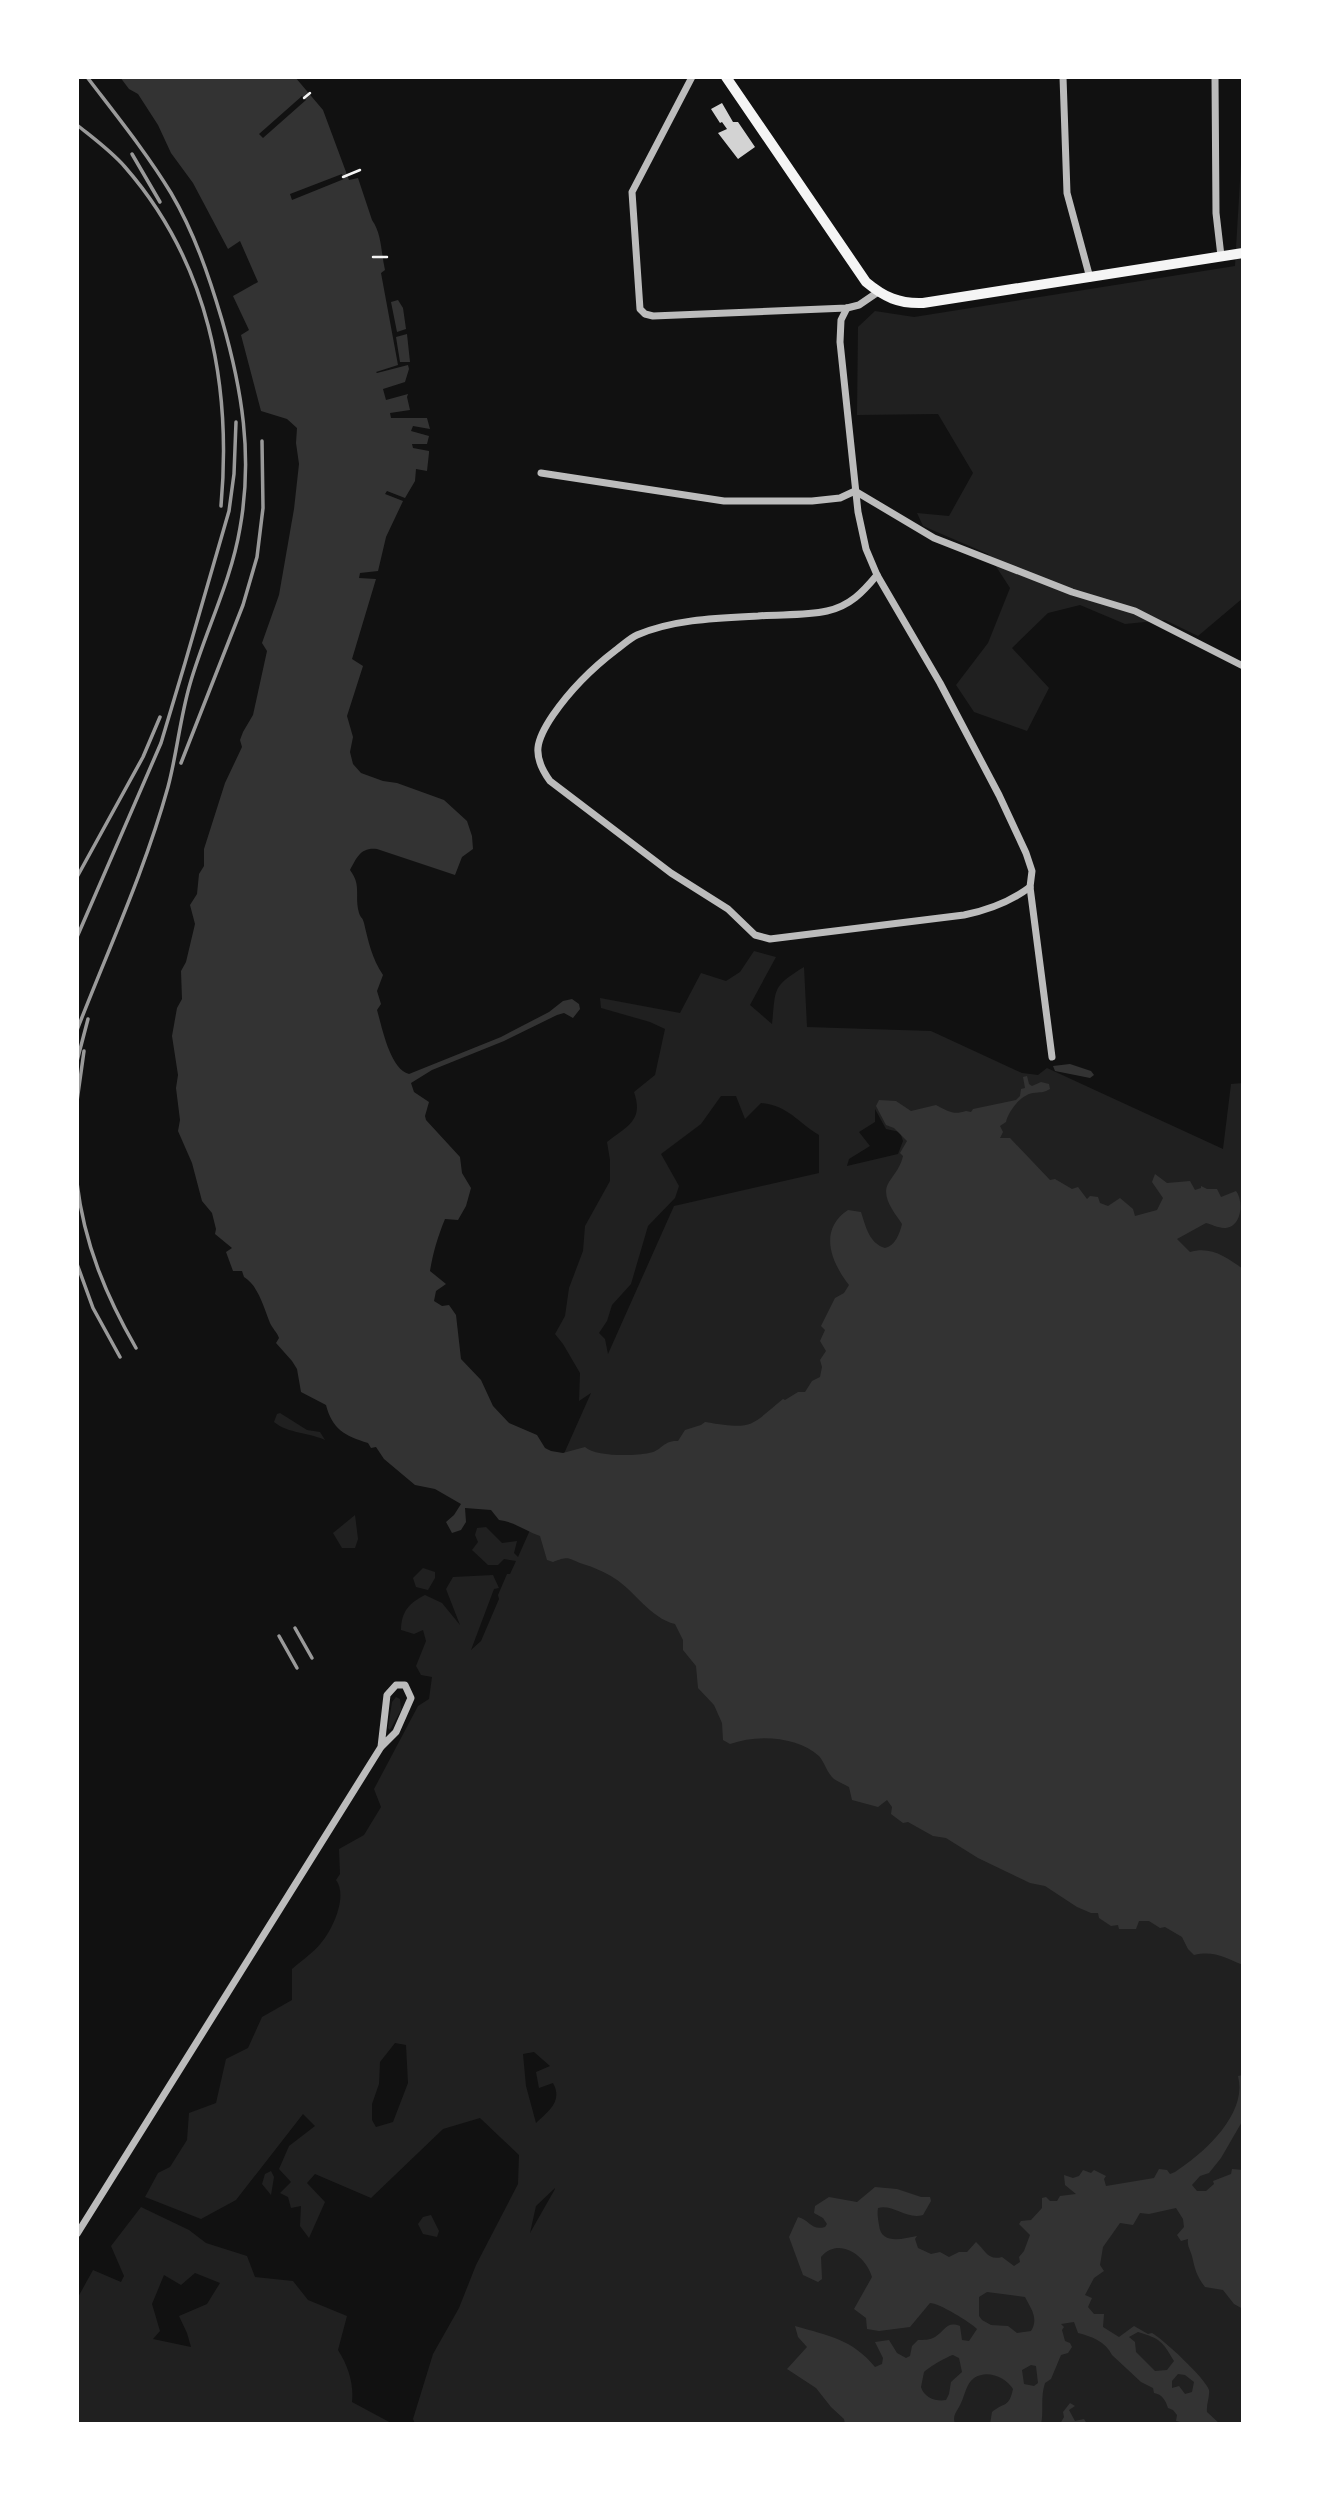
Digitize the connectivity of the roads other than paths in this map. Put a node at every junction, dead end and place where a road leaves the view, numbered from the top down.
1 (692, 77) edge
2 (726, 77) edge
3 (1063, 77) edge
4 (1216, 77) edge
5 (1243, 253) edge
6 (1221, 256) junction
7 (1090, 278) junction
8 (878, 292) junction
9 (847, 308) junction
10 (541, 473) dead end
11 (855, 491) junction
12 (877, 575) junction
13 (1243, 666) edge
14 (1030, 887) junction
15 (1052, 1057) dead end
16 (381, 1746) junction
17 (77, 2234) edge

1 - 9 street
2 - 8 main road
3 - 7 street
4 - 6 street
5 - 6 main road
6 - 7 main road
7 - 8 main road
8 - 9 street
9 - 11 street
10 - 11 street
11 - 12 street
11 - 13 street
12 - 14 street
12 - 14 street
14 - 15 street
16 - 16 street
16 - 17 street

